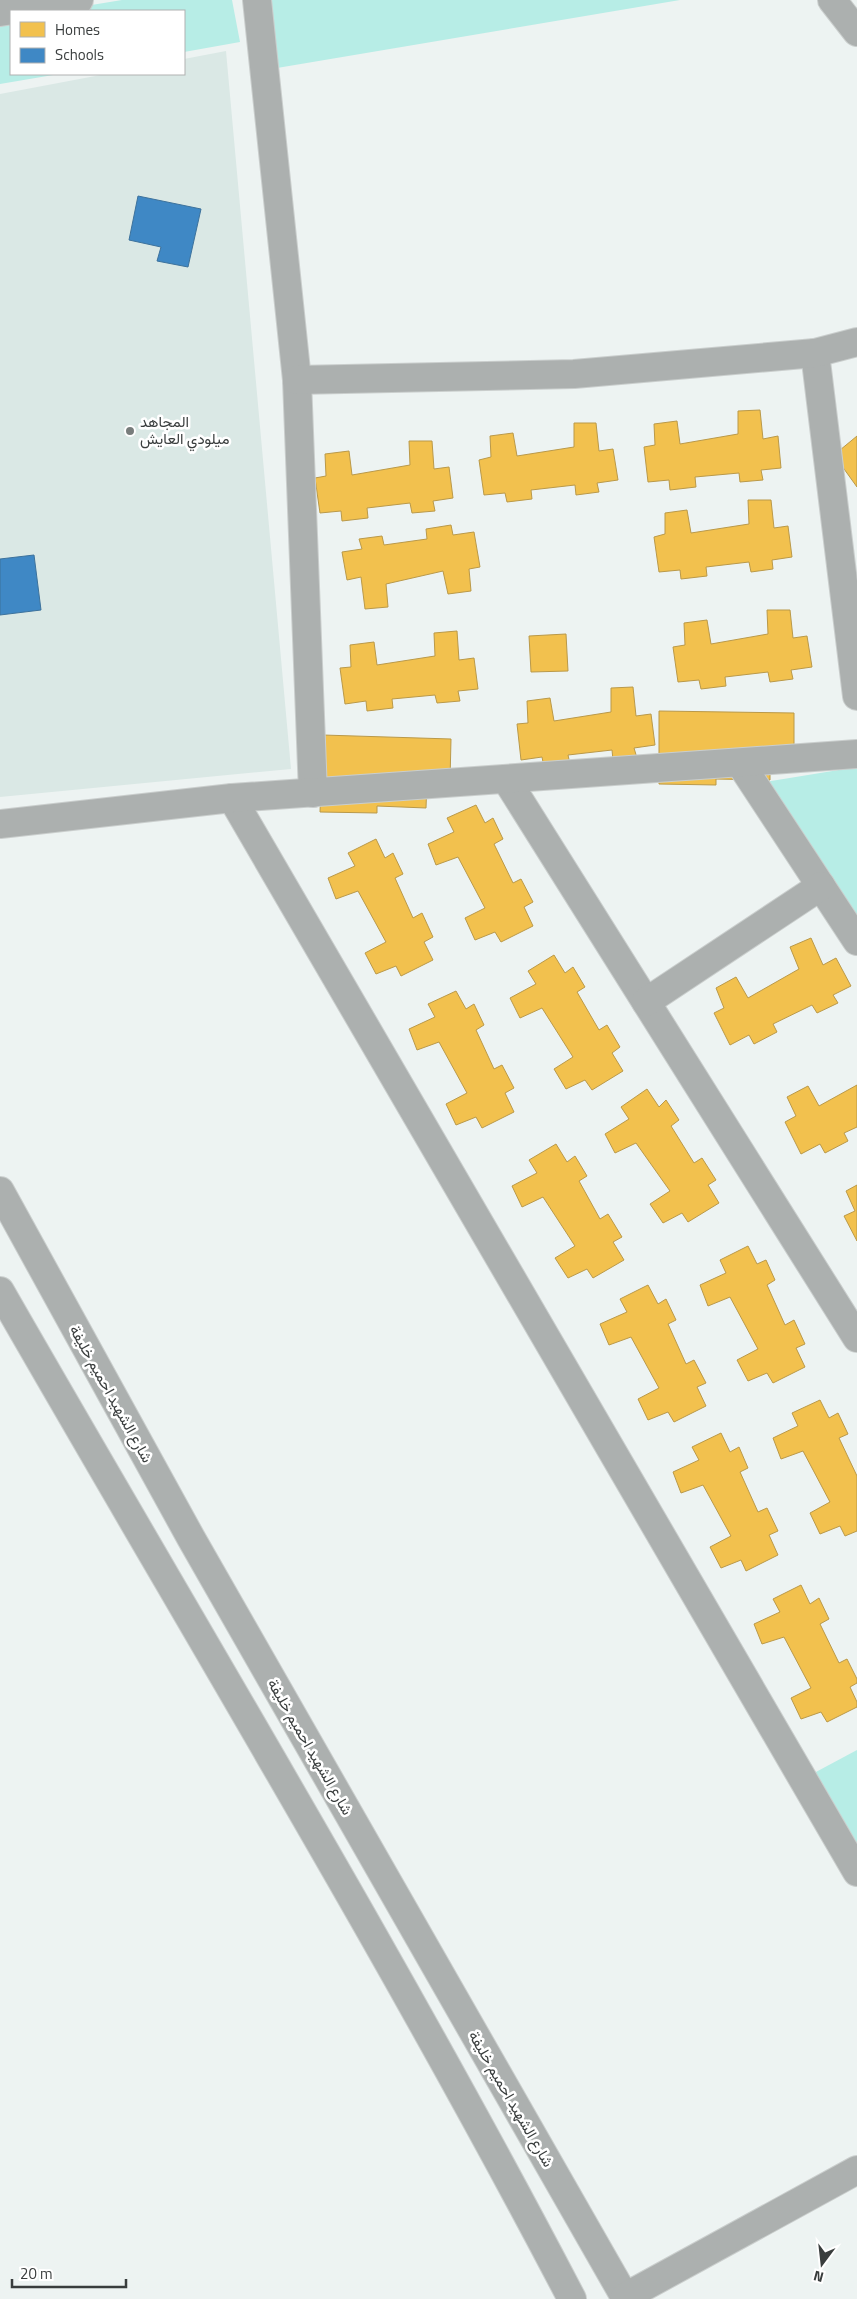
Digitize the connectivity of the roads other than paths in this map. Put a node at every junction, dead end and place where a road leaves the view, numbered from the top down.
1 (79, 0) edge
2 (257, 0) edge
3 (832, 0) edge
4 (13, 10) edge
5 (857, 32) edge
6 (857, 342) edge
7 (815, 353) junction
8 (297, 380) junction
9 (857, 696) edge
10 (857, 754) edge
11 (740, 762) junction
12 (506, 779) junction
13 (313, 793) junction
14 (232, 798) junction
15 (0, 824) edge
16 (821, 886) junction
17 (857, 941) edge
18 (646, 1002) junction
19 (0, 1192) edge
20 (0, 1291) edge
21 (857, 1338) edge
22 (857, 1872) edge
23 (857, 2170) edge
24 (626, 2298) edge
25 (572, 2299) edge

1 - 4 street
2 - 8 street
3 - 5 street
6 - 7 street
7 - 8 street
7 - 9 street
8 - 13 street
10 - 11 street
11 - 12 street
11 - 16 street
12 - 13 street
12 - 18 street
13 - 14 street
14 - 15 street
14 - 22 street
16 - 17 street
16 - 18 street
18 - 21 street
19 - 24 street, شارع الشهيد احميم خليفة
20 - 25 street
23 - 24 street

